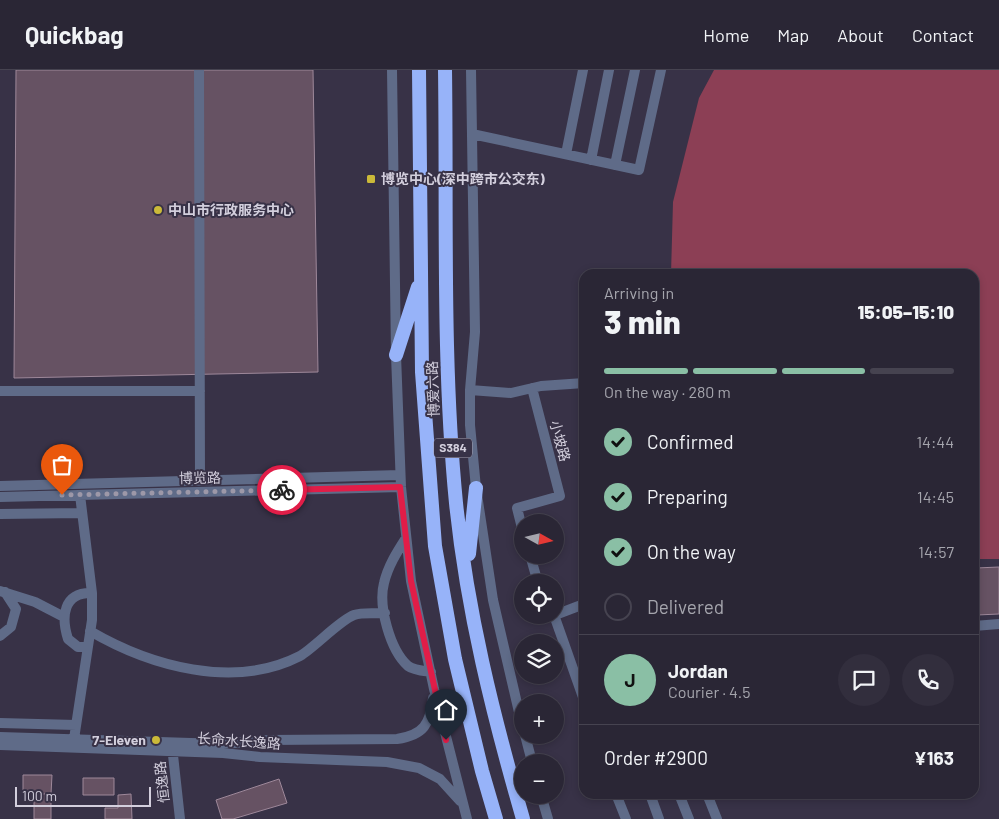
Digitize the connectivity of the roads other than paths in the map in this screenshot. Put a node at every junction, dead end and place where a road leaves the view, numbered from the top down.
1 (199, 70) edge
2 (392, 70) edge
3 (419, 70) edge
4 (445, 70) edge
5 (471, 70) edge
6 (583, 70) edge
7 (609, 70) edge
8 (635, 70) edge
9 (661, 70) edge
10 (472, 134) junction
11 (566, 154) junction
12 (591, 160) junction
13 (615, 165) junction
14 (422, 275) junction
15 (396, 355) junction
16 (579, 383) edge
17 (532, 388) junction
18 (470, 390) junction
19 (0, 391) edge
20 (200, 391) junction
21 (400, 475) junction
22 (200, 480) junction
23 (0, 486) edge
24 (400, 487) junction
25 (476, 488) junction
26 (80, 495) junction
27 (0, 497) edge
28 (82, 513) junction
29 (0, 514) edge
30 (518, 514) edge
31 (406, 538) junction
32 (466, 574) junction
33 (2, 591) edge
34 (92, 593) junction
35 (579, 606) edge
36 (564, 612) edge
37 (385, 613) junction
38 (64, 618) junction
39 (558, 624) edge
40 (999, 624) edge
41 (979, 626) edge
42 (90, 631) junction
43 (0, 636) edge
44 (87, 647) junction
45 (431, 672) junction
46 (579, 685) edge
47 (434, 689) junction
48 (515, 694) edge
49 (0, 723) edge
50 (76, 725) junction
51 (0, 737) edge
52 (74, 739) junction
53 (0, 745) edge
54 (172, 747) junction
55 (620, 799) edge
56 (652, 799) edge
57 (681, 799) edge
58 (709, 799) edge
59 (463, 804) junction
60 (544, 804) edge
61 (180, 819) edge
62 (467, 819) edge
63 (496, 819) edge
64 (523, 819) edge
65 (548, 819) edge
66 (626, 819) edge
67 (659, 819) edge
68 (688, 819) edge
69 (716, 819) edge

1 - 20 street
2 - 15 street
3 - 14 highway, 博爱六路 / S384
4 - 32 highway, 博爱六路 / S384
5 - 10 street
6 - 11 street
7 - 12 street
8 - 13 street
9 - 13 street
10 - 11 street
10 - 18 street
11 - 12 street
12 - 13 street
14 - 15 highway
14 - 63 highway, 博爱六路 / S384
15 - 21 street
16 - 17 street
17 - 18 street
17 - 30 street, 小坡路
18 - 25 street
19 - 20 street
20 - 22 street
21 - 22 street, 博览路
21 - 24 street
22 - 23 street, 博览路
24 - 26 street, 博览路
24 - 31 street
25 - 32 highway
25 - 48 street
26 - 27 street, 博览路
26 - 28 street
28 - 29 street
28 - 34 street
31 - 37 street
31 - 45 street
32 - 64 highway, 博爱六路 / S384
33 - 38 street
33 - 43 street
34 - 38 street
34 - 42 street
35 - 36 street
37 - 42 street
37 - 45 street
38 - 44 street
39 - 46 street
40 - 41 street
42 - 44 street
44 - 50 street
45 - 47 street
47 - 54 street, 长命水长逸路
47 - 59 street
49 - 50 street
50 - 52 street
51 - 52 street, 长命水长逸路
52 - 54 street, 长命水长逸路
53 - 54 street, 长命水长逸路
54 - 59 street, 长命水长逸路
54 - 61 street, 恒逸路
55 - 66 street
56 - 67 street
57 - 68 street
58 - 69 street
59 - 62 street
60 - 65 street

